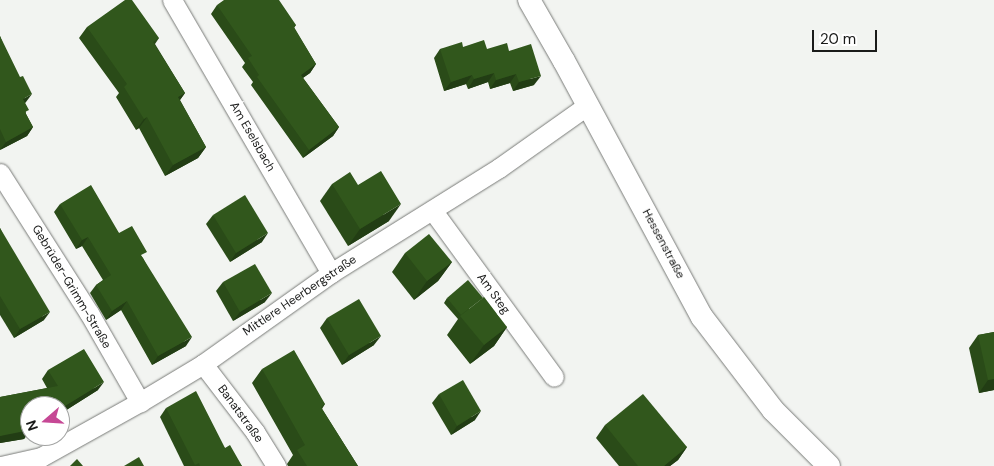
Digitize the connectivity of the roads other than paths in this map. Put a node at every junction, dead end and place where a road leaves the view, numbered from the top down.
1 (172, 0) edge
2 (529, 0) edge
3 (588, 105) junction
4 (1, 177) edge
5 (433, 211) junction
6 (331, 273) junction
7 (203, 364) junction
8 (554, 377) dead end
9 (140, 402) junction
10 (45, 461) edge
11 (2, 466) edge
12 (276, 466) edge
13 (829, 466) edge

1 - 6 street, Am Eselsbach
2 - 3 street, Hessenstraße
3 - 5 street, Mittlere Heerbergstraße
3 - 13 street, Hessenstraße
4 - 9 street, Gebrüder-Grimm-Straße
5 - 6 street, Mittlere Heerbergstraße
5 - 8 street, Am Steg
6 - 7 street, Mittlere Heerbergstraße
7 - 9 street, Mittlere Heerbergstraße
7 - 12 street, Banatstraße
9 - 10 street, Mittlere Heerbergstraße
10 - 11 street, Mittlere Heerbergstraße

